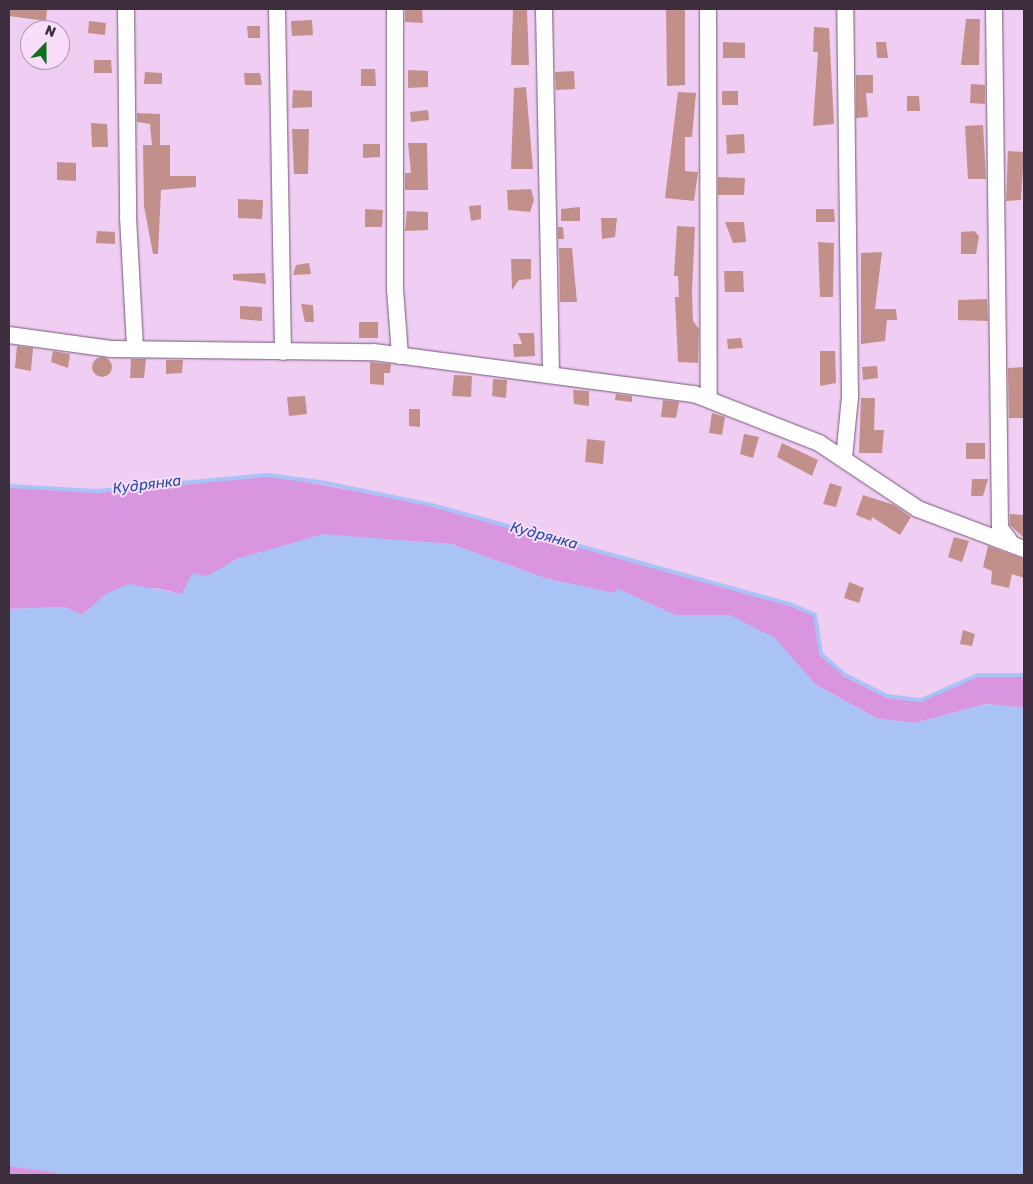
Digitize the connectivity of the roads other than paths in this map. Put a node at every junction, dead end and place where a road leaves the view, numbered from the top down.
1 (126, 9) edge
2 (277, 9) edge
3 (395, 9) edge
4 (544, 9) edge
5 (708, 9) edge
6 (845, 9) edge
7 (994, 9) edge
8 (9, 335) edge
9 (136, 348) junction
10 (282, 352) junction
11 (400, 356) junction
12 (551, 375) junction
13 (709, 399) junction
14 (844, 458) junction
15 (1018, 546) edge

1 - 9 street
2 - 10 street
3 - 11 street
4 - 12 street
5 - 13 street
6 - 14 street
7 - 15 street
8 - 9 street
9 - 10 street
10 - 11 street
11 - 12 street
12 - 13 street
13 - 14 street
14 - 15 street

